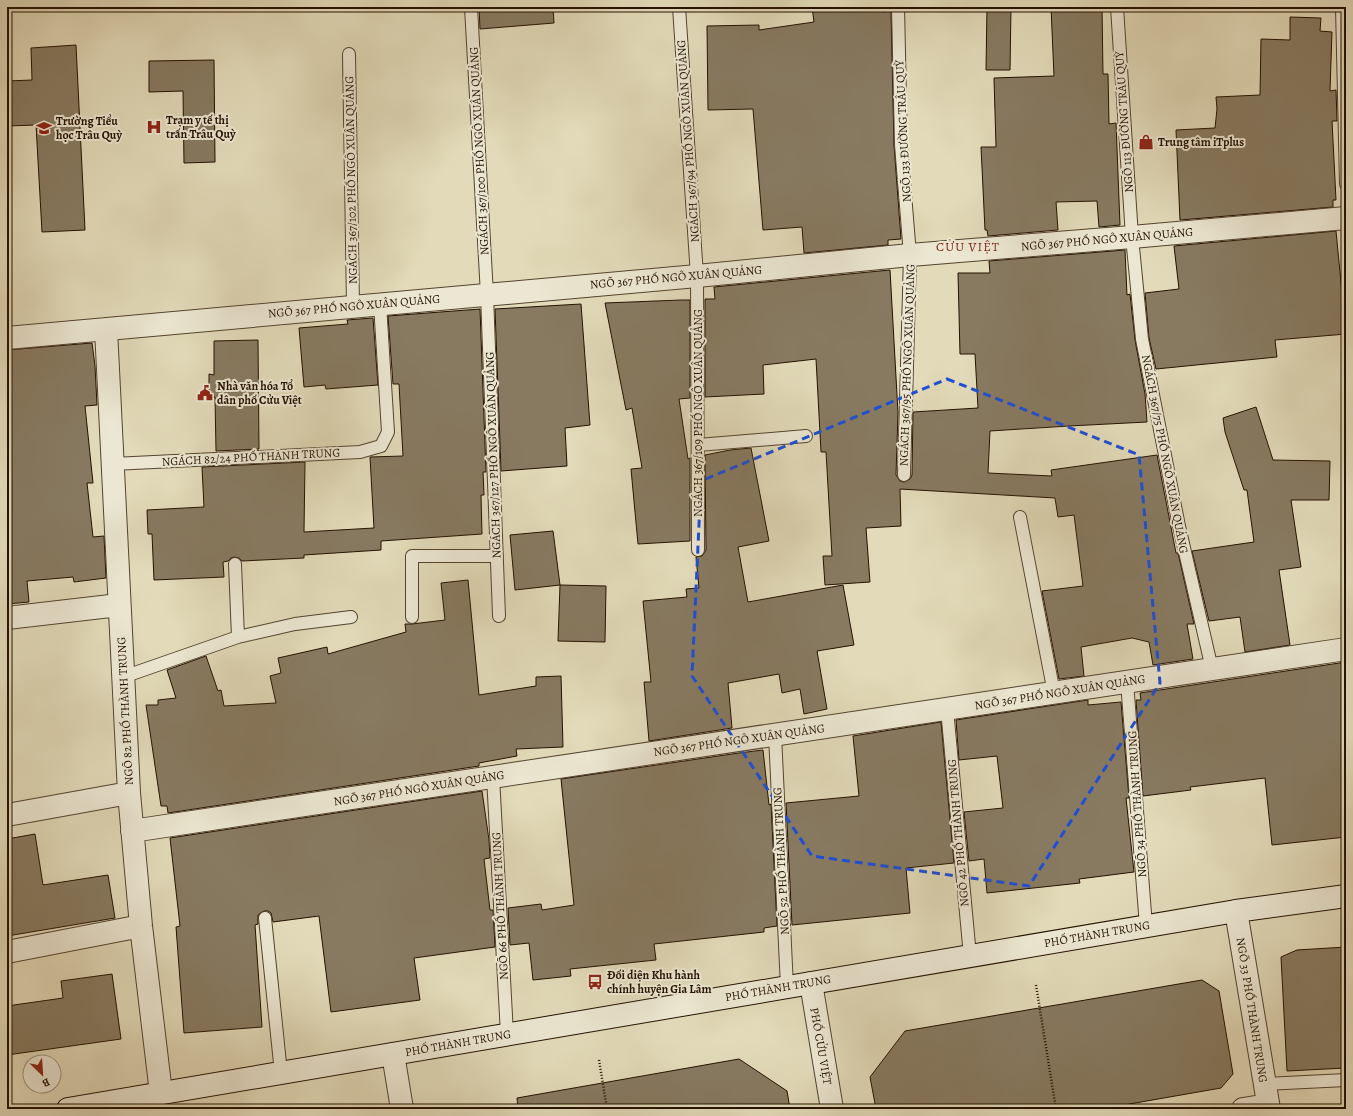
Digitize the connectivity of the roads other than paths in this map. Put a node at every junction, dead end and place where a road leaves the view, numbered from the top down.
1 (471, 7) edge
2 (679, 7) edge
3 (898, 7) edge
4 (1117, 7) edge
5 (1342, 7) edge
6 (349, 54) dead end
7 (1346, 184) edge
8 (1346, 218) edge
9 (1132, 237) junction
10 (910, 255) junction
11 (697, 276) junction
12 (487, 295) junction
13 (380, 304) junction
14 (353, 306) junction
15 (106, 329) junction
16 (7, 338) edge
17 (806, 436) dead end
18 (698, 445) junction
19 (113, 464) junction
20 (904, 475) dead end
21 (1020, 517) dead end
22 (698, 550) dead end
23 (496, 556) junction
24 (235, 564) dead end
25 (119, 605) junction
26 (499, 616) dead end
27 (351, 617) dead end
28 (412, 617) dead end
29 (7, 618) edge
30 (238, 637) junction
31 (1346, 649) edge
32 (1212, 669) junction
33 (123, 677) junction
34 (1127, 682) junction
35 (1054, 693) junction
36 (947, 709) junction
37 (775, 735) junction
38 (493, 777) junction
39 (129, 793) junction
40 (7, 815) edge
41 (132, 831) junction
42 (1346, 896) edge
43 (1236, 911) junction
44 (265, 918) dead end
45 (141, 926) junction
46 (1146, 926) junction
47 (7, 952) edge
48 (970, 956) junction
49 (811, 983) junction
50 (787, 987) junction
51 (507, 1034) junction
52 (393, 1054) junction
53 (280, 1073) junction
54 (1346, 1080) edge
55 (161, 1093) junction
56 (1267, 1099) edge
57 (68, 1109) edge
58 (402, 1109) edge
59 (832, 1109) edge
60 (1243, 1109) edge

1 - 12 lane, NGÁCH 367/100 PHỐ NGÔ XUÂN QUẢNG
2 - 11 lane, NGÁCH 367/94 PHỐ NGÔ XUÂN QUẢNG
3 - 10 lane, NGÕ 133 ĐƯỜNG TRÂU QUỲ
4 - 9 lane, NGÕ 113 ĐƯỜNG TRÂU QUỲ
5 - 7 lane
6 - 14 lane, NGÁCH 367/102 PHỐ NGÔ XUÂN QUẢNG
8 - 9 street, NGÕ 367 PHỐ NGÔ XUÂN QUẢNG
9 - 10 street, NGÕ 367 PHỐ NGÔ XUÂN QUẢNG
9 - 32 lane, NGÁCH 367/75 PHỐ NGÔ XUÂN QUẢNG
10 - 11 street, NGÕ 367 PHỐ NGÔ XUÂN QUẢNG
10 - 20 lane, NGÁCH 367/95 PHỐ NGÔ XUÂN QUẢNG
11 - 12 street, NGÕ 367 PHỐ NGÔ XUÂN QUẢNG
11 - 18 lane, NGÁCH 367/109 PHỐ NGÔ XUÂN QUẢNG
12 - 13 street, NGÕ 367 PHỐ NGÔ XUÂN QUẢNG
12 - 23 lane, NGÁCH 367/127 PHỐ NGÔ XUÂN QUẢNG
13 - 14 street, NGÕ 367 PHỐ NGÔ XUÂN QUẢNG
13 - 19 lane, NGÁCH 82/24 PHỐ THÀNH TRUNG
14 - 15 street, NGÕ 367 PHỐ NGÔ XUÂN QUẢNG
15 - 16 street, NGÕ 367 PHỐ NGÔ XUÂN QUẢNG
15 - 19 street, NGÕ 82 PHỐ THÀNH TRUNG
17 - 18 lane
18 - 22 lane, NGÁCH 367/109 PHỐ NGÔ XUÂN QUẢNG
19 - 25 street, NGÕ 82 PHỐ THÀNH TRUNG
21 - 35 lane
23 - 26 lane, NGÁCH 367/127 PHỐ NGÔ XUÂN QUẢNG
23 - 28 lane, NGÁCH 367/127 PHỐ NGÔ XUÂN QUẢNG
24 - 30 lane
25 - 29 street
25 - 33 street, NGÕ 82 PHỐ THÀNH TRUNG
27 - 30 lane
30 - 33 lane
31 - 32 street, NGÕ 367 PHỐ NGÔ XUÂN QUẢNG
32 - 34 street, NGÕ 367 PHỐ NGÔ XUÂN QUẢNG
33 - 39 street, NGÕ 82 PHỐ THÀNH TRUNG
34 - 35 street, NGÕ 367 PHỐ NGÔ XUÂN QUẢNG
34 - 46 lane, NGÕ 34 PHỐ THÀNH TRUNG
35 - 36 street, NGÕ 367 PHỐ NGÔ XUÂN QUẢNG
36 - 37 street, NGÕ 367 PHỐ NGÔ XUÂN QUẢNG
36 - 48 lane, NGÕ 42 PHỐ THÀNH TRUNG
37 - 38 street, NGÕ 367 PHỐ NGÔ XUÂN QUẢNG
37 - 50 lane, NGÕ 52 PHỐ THÀNH TRUNG
38 - 41 street, NGÕ 367 PHỐ NGÔ XUÂN QUẢNG
38 - 51 lane, NGÕ 66 PHỐ THÀNH TRUNG
39 - 40 street
39 - 41 street, NGÕ 82 PHỐ THÀNH TRUNG
41 - 45 street, NGÕ 82 PHỐ THÀNH TRUNG
42 - 43 street, PHỐ THÀNH TRUNG
43 - 46 street, PHỐ THÀNH TRUNG
43 - 56 street, NGÕ 33 PHỐ THÀNH TRUNG
44 - 53 lane
45 - 47 street
45 - 55 street, NGÕ 82 PHỐ THÀNH TRUNG
46 - 48 street, PHỐ THÀNH TRUNG
48 - 49 street, PHỐ THÀNH TRUNG
49 - 50 street, PHỐ THÀNH TRUNG
49 - 59 street, PHỐ CỬU VIỆT
50 - 51 street, PHỐ THÀNH TRUNG
51 - 52 street, PHỐ THÀNH TRUNG
52 - 53 street, PHỐ THÀNH TRUNG
52 - 58 street
53 - 55 street, PHỐ THÀNH TRUNG
54 - 56 lane
55 - 57 street, PHỐ THÀNH TRUNG
56 - 60 street

